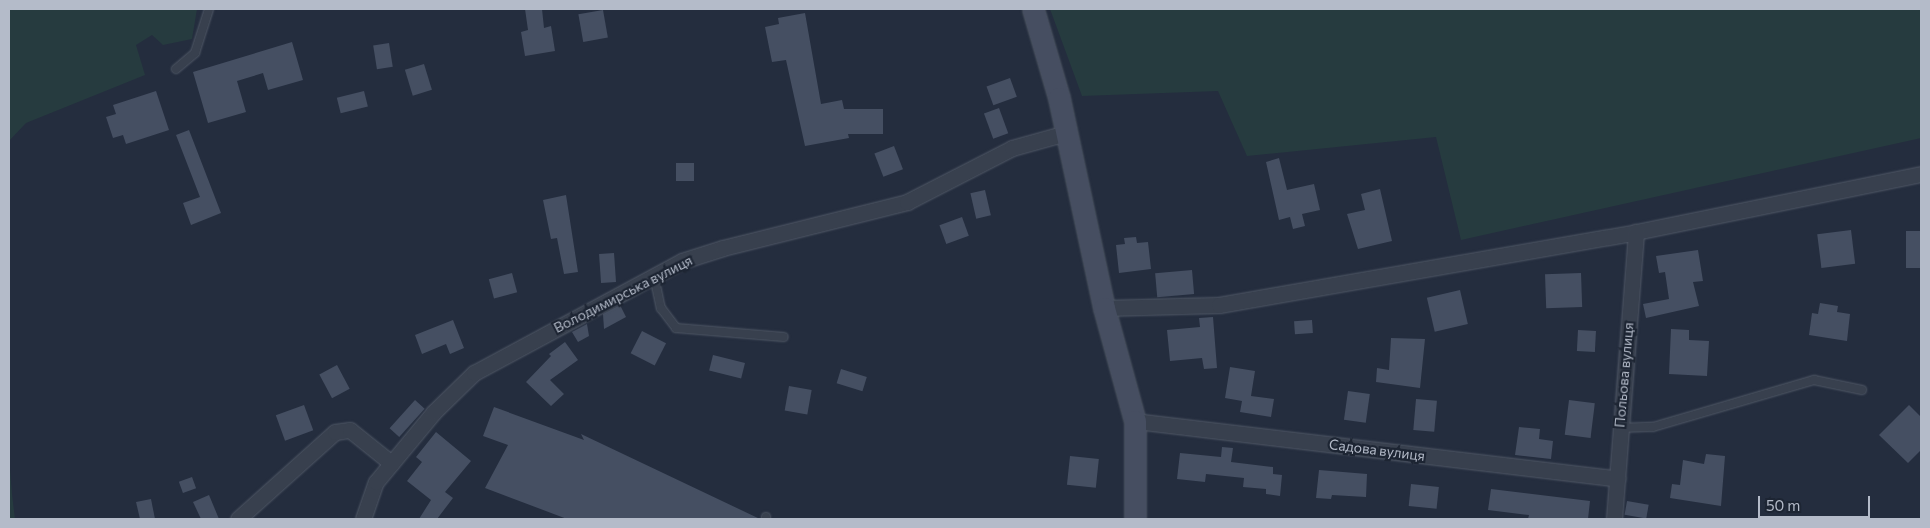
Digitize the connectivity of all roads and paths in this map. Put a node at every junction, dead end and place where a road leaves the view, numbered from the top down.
1 (209, 9) edge
2 (1033, 9) edge
3 (176, 69) dead end
4 (1066, 133) junction
5 (1921, 174) edge
6 (1636, 232) junction
7 (654, 276) junction
8 (1104, 308) junction
9 (784, 337) dead end
10 (1862, 390) dead end
11 (1136, 421) junction
12 (1619, 428) junction
13 (391, 463) junction
14 (1618, 478) junction
15 (238, 519) edge
16 (363, 519) edge
17 (1135, 519) edge
18 (1614, 519) edge

1 - 3 lane
2 - 4 street
4 - 7 street, Володимирська вулиця
4 - 8 street
5 - 6 street
6 - 8 street
6 - 12 street, Польова вулиця
7 - 9 lane
7 - 13 street, Володимирська вулиця
8 - 11 street
10 - 12 lane
11 - 14 street, Садова вулиця
11 - 17 street
12 - 14 street, Польова вулиця
13 - 15 street
13 - 16 street, Володимирська вулиця
14 - 18 street, Польова вулиця

